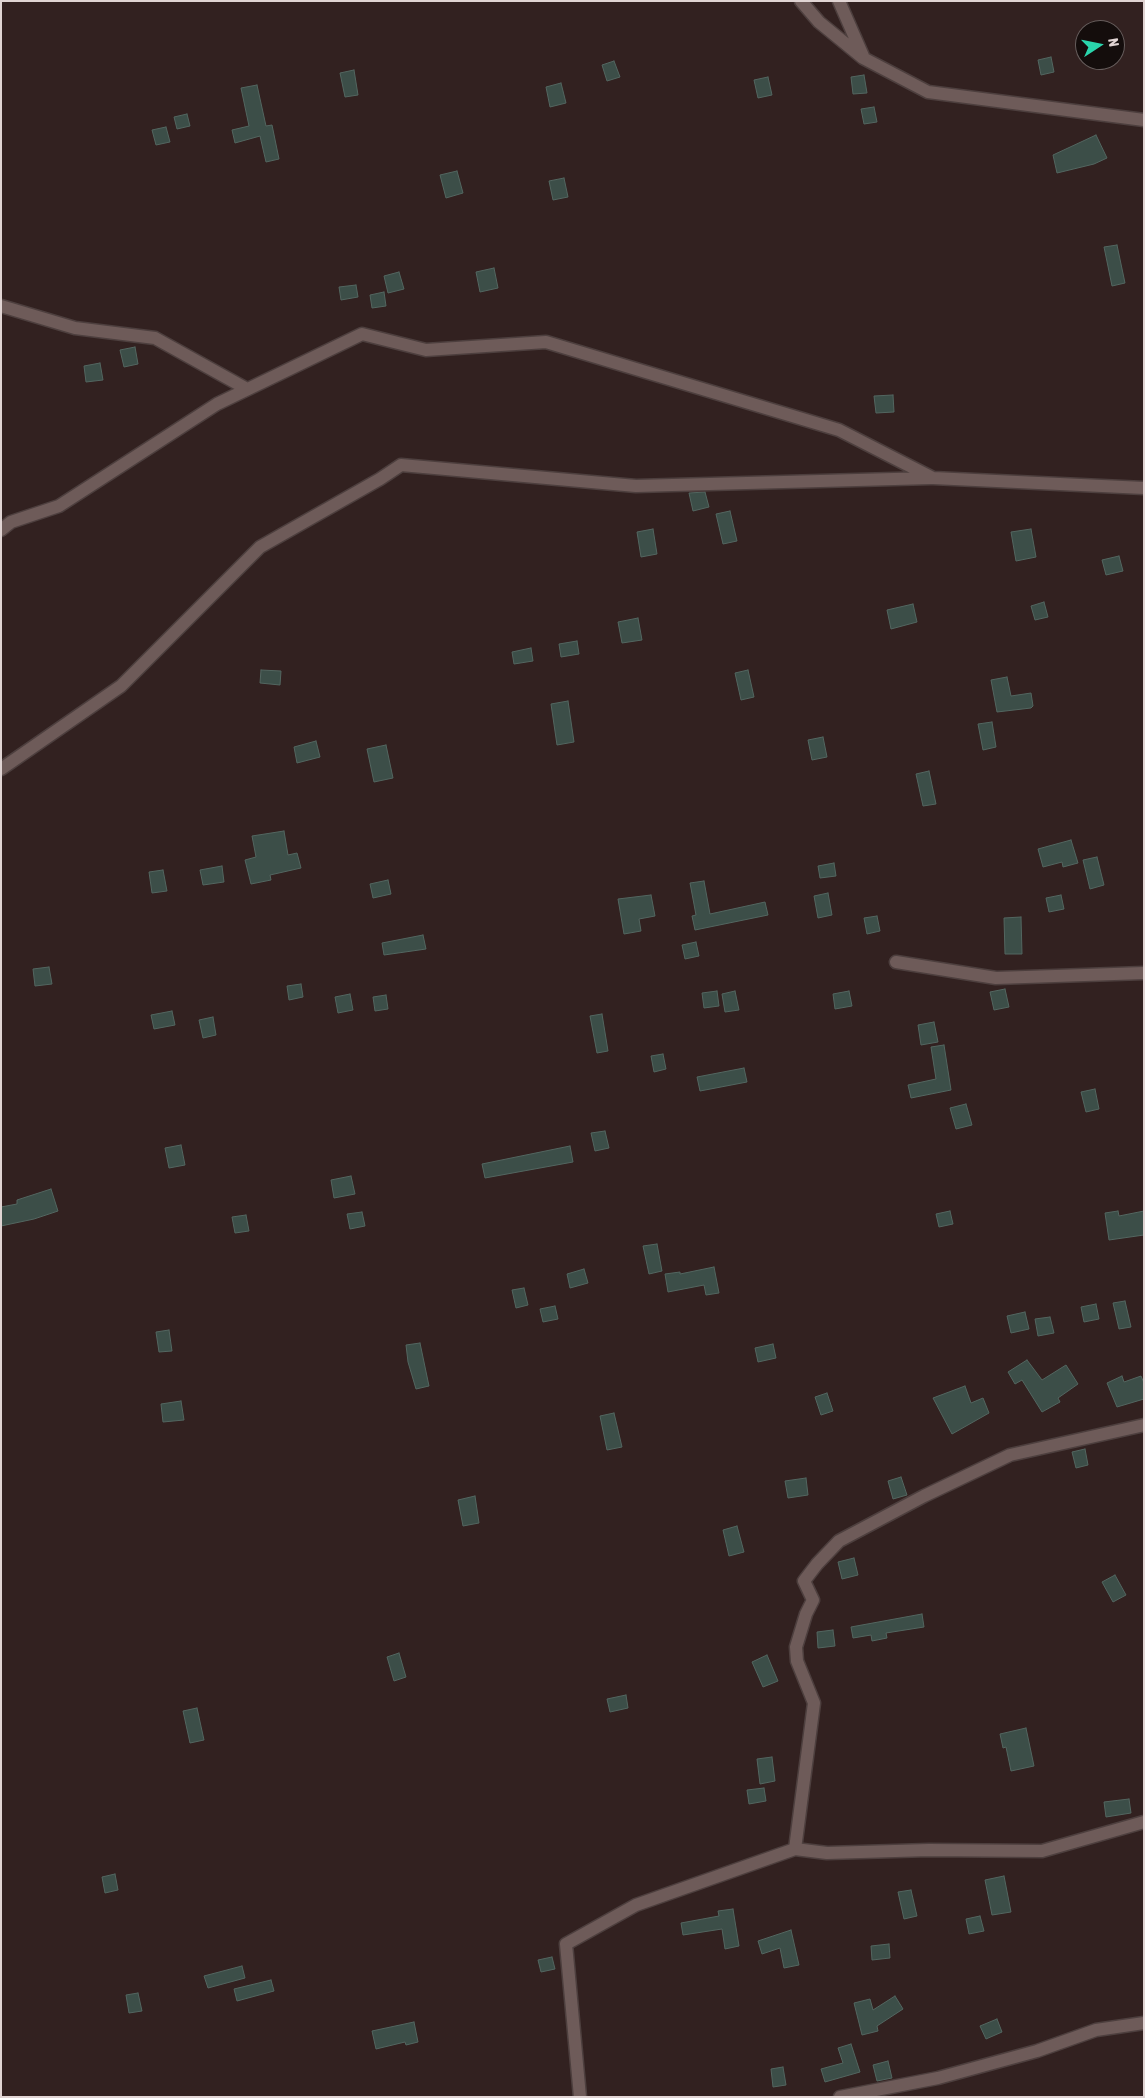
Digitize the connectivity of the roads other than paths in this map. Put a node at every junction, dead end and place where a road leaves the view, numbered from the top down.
1 (801, 1) edge
2 (839, 1) edge
3 (863, 58) junction
4 (1144, 120) edge
5 (1, 306) edge
6 (248, 389) junction
7 (933, 478) junction
8 (1144, 488) edge
9 (1, 530) edge
10 (1, 769) edge
11 (896, 962) dead end
12 (1144, 973) edge
13 (1144, 1425) edge
14 (1144, 1822) edge
15 (795, 1849) junction
16 (1144, 2023) edge
17 (580, 2097) edge
18 (840, 2097) edge

1 - 3 street
2 - 3 street
3 - 4 street
5 - 6 street
6 - 7 street
6 - 9 street
7 - 8 street
7 - 10 street
11 - 12 street
13 - 15 street
14 - 15 street
15 - 17 street
16 - 18 street

